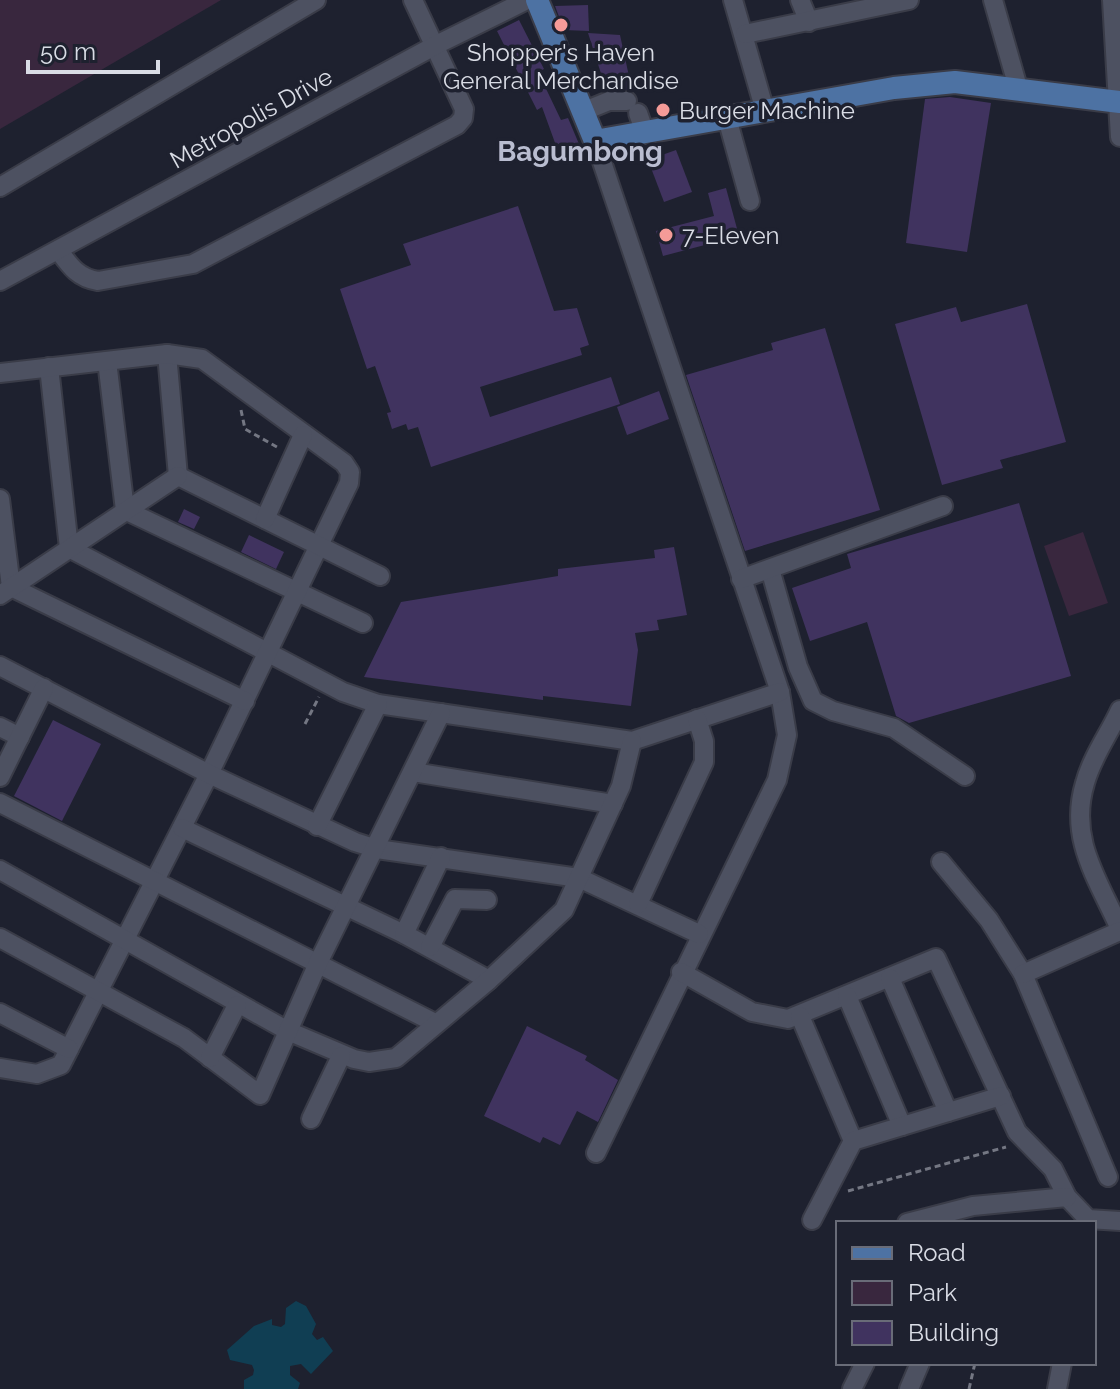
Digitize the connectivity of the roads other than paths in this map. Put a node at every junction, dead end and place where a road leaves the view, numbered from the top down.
1 (316, 0) edge
2 (413, 0) edge
3 (527, 0) edge
4 (537, 0) edge
5 (733, 0) edge
6 (800, 0) edge
7 (909, 0) edge
8 (993, 0) edge
9 (1112, 0) edge
10 (874, 4) edge
11 (809, 22) junction
12 (745, 34) junction
13 (436, 45) junction
14 (1019, 91) junction
15 (1118, 101) edge
16 (765, 111) junction
17 (582, 112) junction
18 (637, 116) junction
19 (727, 118) junction
20 (1120, 137) edge
21 (595, 141) junction
22 (0, 187) edge
23 (750, 201) dead end
24 (59, 251) junction
25 (0, 281) edge
26 (167, 354) junction
27 (107, 361) junction
28 (49, 367) junction
29 (0, 373) edge
30 (303, 435) junction
31 (178, 476) junction
32 (0, 499) edge
33 (943, 506) dead end
34 (125, 510) junction
35 (265, 519) junction
36 (321, 546) junction
37 (69, 548) junction
38 (770, 569) junction
39 (380, 576) dead end
40 (741, 579) junction
41 (5, 591) edge
42 (298, 594) junction
43 (363, 623) dead end
44 (270, 652) junction
45 (0, 666) edge
46 (44, 688) junction
47 (780, 692) junction
48 (245, 701) junction
49 (378, 704) junction
50 (1120, 710) edge
51 (441, 713) junction
52 (697, 719) junction
53 (0, 727) edge
54 (20, 737) junction
55 (632, 741) junction
56 (413, 772) junction
57 (209, 774) junction
58 (965, 776) dead end
59 (0, 777) edge
60 (0, 803) edge
61 (613, 804) junction
62 (317, 826) junction
63 (182, 828) junction
64 (377, 849) junction
65 (441, 857) junction
66 (941, 862) dead end
67 (0, 870) edge
68 (579, 878) junction
69 (155, 880) junction
70 (487, 900) dead end
71 (638, 904) junction
72 (347, 906) junction
73 (1120, 930) edge
74 (404, 934) junction
75 (699, 934) junction
76 (0, 938) edge
77 (124, 942) junction
78 (430, 947) junction
79 (318, 963) junction
80 (681, 972) junction
81 (1023, 974) junction
82 (890, 978) junction
83 (489, 980) junction
84 (99, 990) junction
85 (847, 996) junction
86 (237, 1005) junction
87 (0, 1013) edge
88 (800, 1016) junction
89 (435, 1023) junction
90 (288, 1031) junction
91 (69, 1049) junction
92 (341, 1056) junction
93 (210, 1058) junction
94 (0, 1068) edge
95 (1001, 1096) junction
96 (948, 1112) junction
97 (311, 1119) dead end
98 (902, 1126) junction
99 (853, 1141) junction
100 (596, 1153) dead end
101 (1108, 1177) dead end
102 (1067, 1197) junction
103 (950, 1217) edge
104 (812, 1220) dead end
105 (921, 1221) edge
106 (1087, 1221) edge
107 (1120, 1221) edge
108 (864, 1365) edge
109 (919, 1365) edge
110 (1062, 1365) edge
111 (852, 1389) edge
112 (909, 1389) edge
113 (1057, 1389) edge

1 - 22 street
2 - 13 street
3 - 13 street, Metropolis Drive
4 - 17 main road
5 - 12 street
6 - 11 street
7 - 10 street
8 - 14 street
9 - 15 street
10 - 11 street
11 - 12 street
12 - 16 street
13 - 24 street, Metropolis Drive
13 - 24 street
14 - 15 main road
14 - 16 main road
15 - 20 street
16 - 19 main road
17 - 18 street
17 - 21 main road
18 - 19 main road
18 - 21 main road
19 - 23 street
21 - 40 street
24 - 25 street, Metropolis Drive
26 - 27 street
26 - 30 street
26 - 31 street
27 - 28 street
27 - 34 street
28 - 29 street
28 - 37 street
30 - 35 street
30 - 36 street
31 - 34 street
31 - 35 street
32 - 41 street
33 - 38 street
34 - 37 street
34 - 42 street
35 - 36 street
36 - 39 street
36 - 42 street
37 - 41 street
37 - 44 street
38 - 40 street
38 - 58 street
40 - 47 street
41 - 48 street
42 - 43 street
42 - 44 street
44 - 48 street
44 - 49 street
45 - 46 street
46 - 54 street
46 - 57 street
47 - 52 street
47 - 75 street
48 - 57 street
49 - 51 street
49 - 62 street
50 - 73 street
51 - 55 street
51 - 56 street
52 - 55 street
52 - 71 street
53 - 54 street
54 - 59 street
55 - 61 street
56 - 61 street
56 - 64 street
57 - 62 street
57 - 63 street
60 - 69 street
61 - 68 street
62 - 64 street
63 - 69 street
63 - 72 street
64 - 65 street
64 - 72 street
65 - 68 street
65 - 74 street
66 - 81 street
67 - 77 street
68 - 71 street
68 - 83 street
69 - 77 street
69 - 79 street
70 - 78 street
71 - 75 street
72 - 74 street
72 - 79 street
73 - 81 street
74 - 78 street
75 - 80 street
76 - 84 street
77 - 84 street
77 - 86 street
78 - 83 street
79 - 89 street
79 - 90 street
80 - 88 street
80 - 100 street
81 - 101 street
82 - 85 street
82 - 95 street
82 - 96 street
83 - 89 street
84 - 91 street
84 - 93 street
85 - 88 street
85 - 98 street
86 - 90 street
86 - 93 street
87 - 91 street
88 - 99 street
89 - 92 street
90 - 92 street
90 - 93 street
91 - 94 street
92 - 97 street
95 - 96 street
95 - 102 street
96 - 98 street
98 - 99 street
99 - 104 street
102 - 103 street
102 - 106 street
103 - 105 street
106 - 107 street
108 - 111 street
109 - 112 street
110 - 113 street

